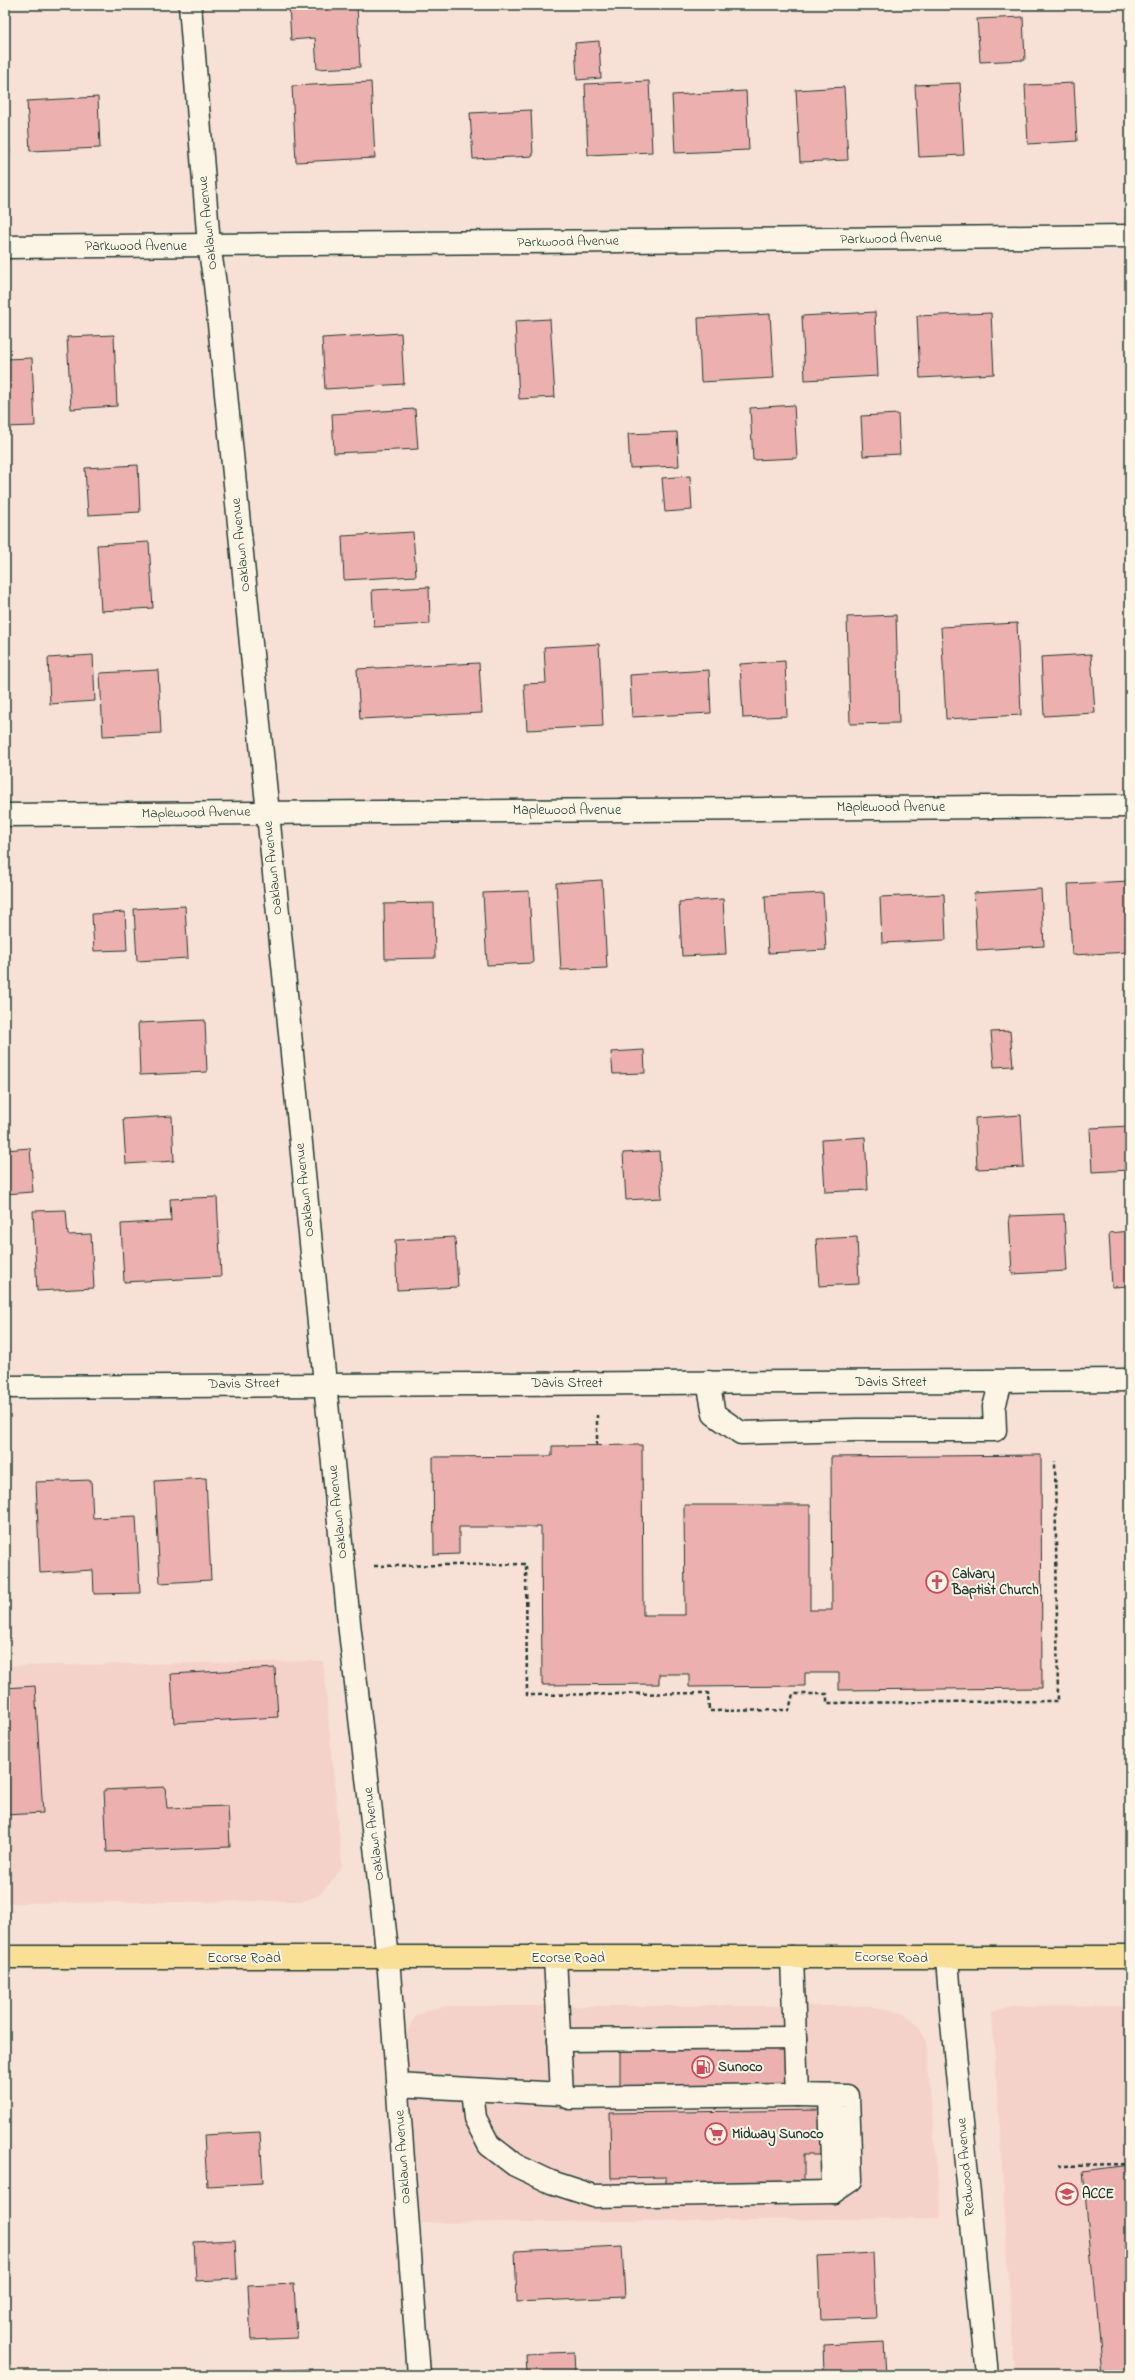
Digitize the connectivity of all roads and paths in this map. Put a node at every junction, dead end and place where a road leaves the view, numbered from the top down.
1 (190, 5) edge
2 (1130, 236) edge
3 (209, 245) junction
4 (5, 246) edge
5 (1130, 806) edge
6 (267, 812) junction
7 (5, 815) edge
8 (1130, 1380) edge
9 (708, 1382) junction
10 (1001, 1382) junction
11 (325, 1384) junction
12 (5, 1387) edge
13 (597, 1415) dead end
14 (597, 1446) dead end
15 (1055, 1461) dead end
16 (343, 1567) junction
17 (5, 1957) edge
18 (792, 1957) junction
19 (1130, 1957) edge
20 (388, 1958) junction
21 (555, 1958) junction
22 (947, 1958) junction
23 (795, 2038) junction
24 (559, 2040) junction
25 (397, 2085) junction
26 (472, 2090) junction
27 (562, 2094) junction
28 (797, 2095) junction
29 (1130, 2164) edge
30 (1058, 2165) dead end
31 (419, 2375) edge
32 (987, 2375) edge

1 - 3 street, Oaklawn Avenue
2 - 3 street, Parkwood Avenue
3 - 4 street, Parkwood Avenue
3 - 6 street, Oaklawn Avenue
5 - 6 street, Maplewood Avenue
6 - 7 street, Maplewood Avenue
6 - 11 street, Oaklawn Avenue
8 - 10 street, Davis Street
9 - 10 street, Davis Street
9 - 10 street
9 - 11 street, Davis Street
11 - 12 street, Davis Street
11 - 16 street, Oaklawn Avenue
13 - 14 path
15 - 16 path
16 - 20 street, Oaklawn Avenue
17 - 20 main road, Ecorse Road
18 - 21 main road, Ecorse Road
18 - 22 main road, Ecorse Road
18 - 23 street
19 - 22 main road, Ecorse Road
20 - 21 main road, Ecorse Road
20 - 25 street, Oaklawn Avenue
21 - 24 street
22 - 32 street, Redwood Avenue
23 - 24 street
23 - 28 street
24 - 27 street
25 - 26 street
25 - 31 street, Oaklawn Avenue
26 - 27 street
26 - 28 street
27 - 28 street
29 - 30 path

